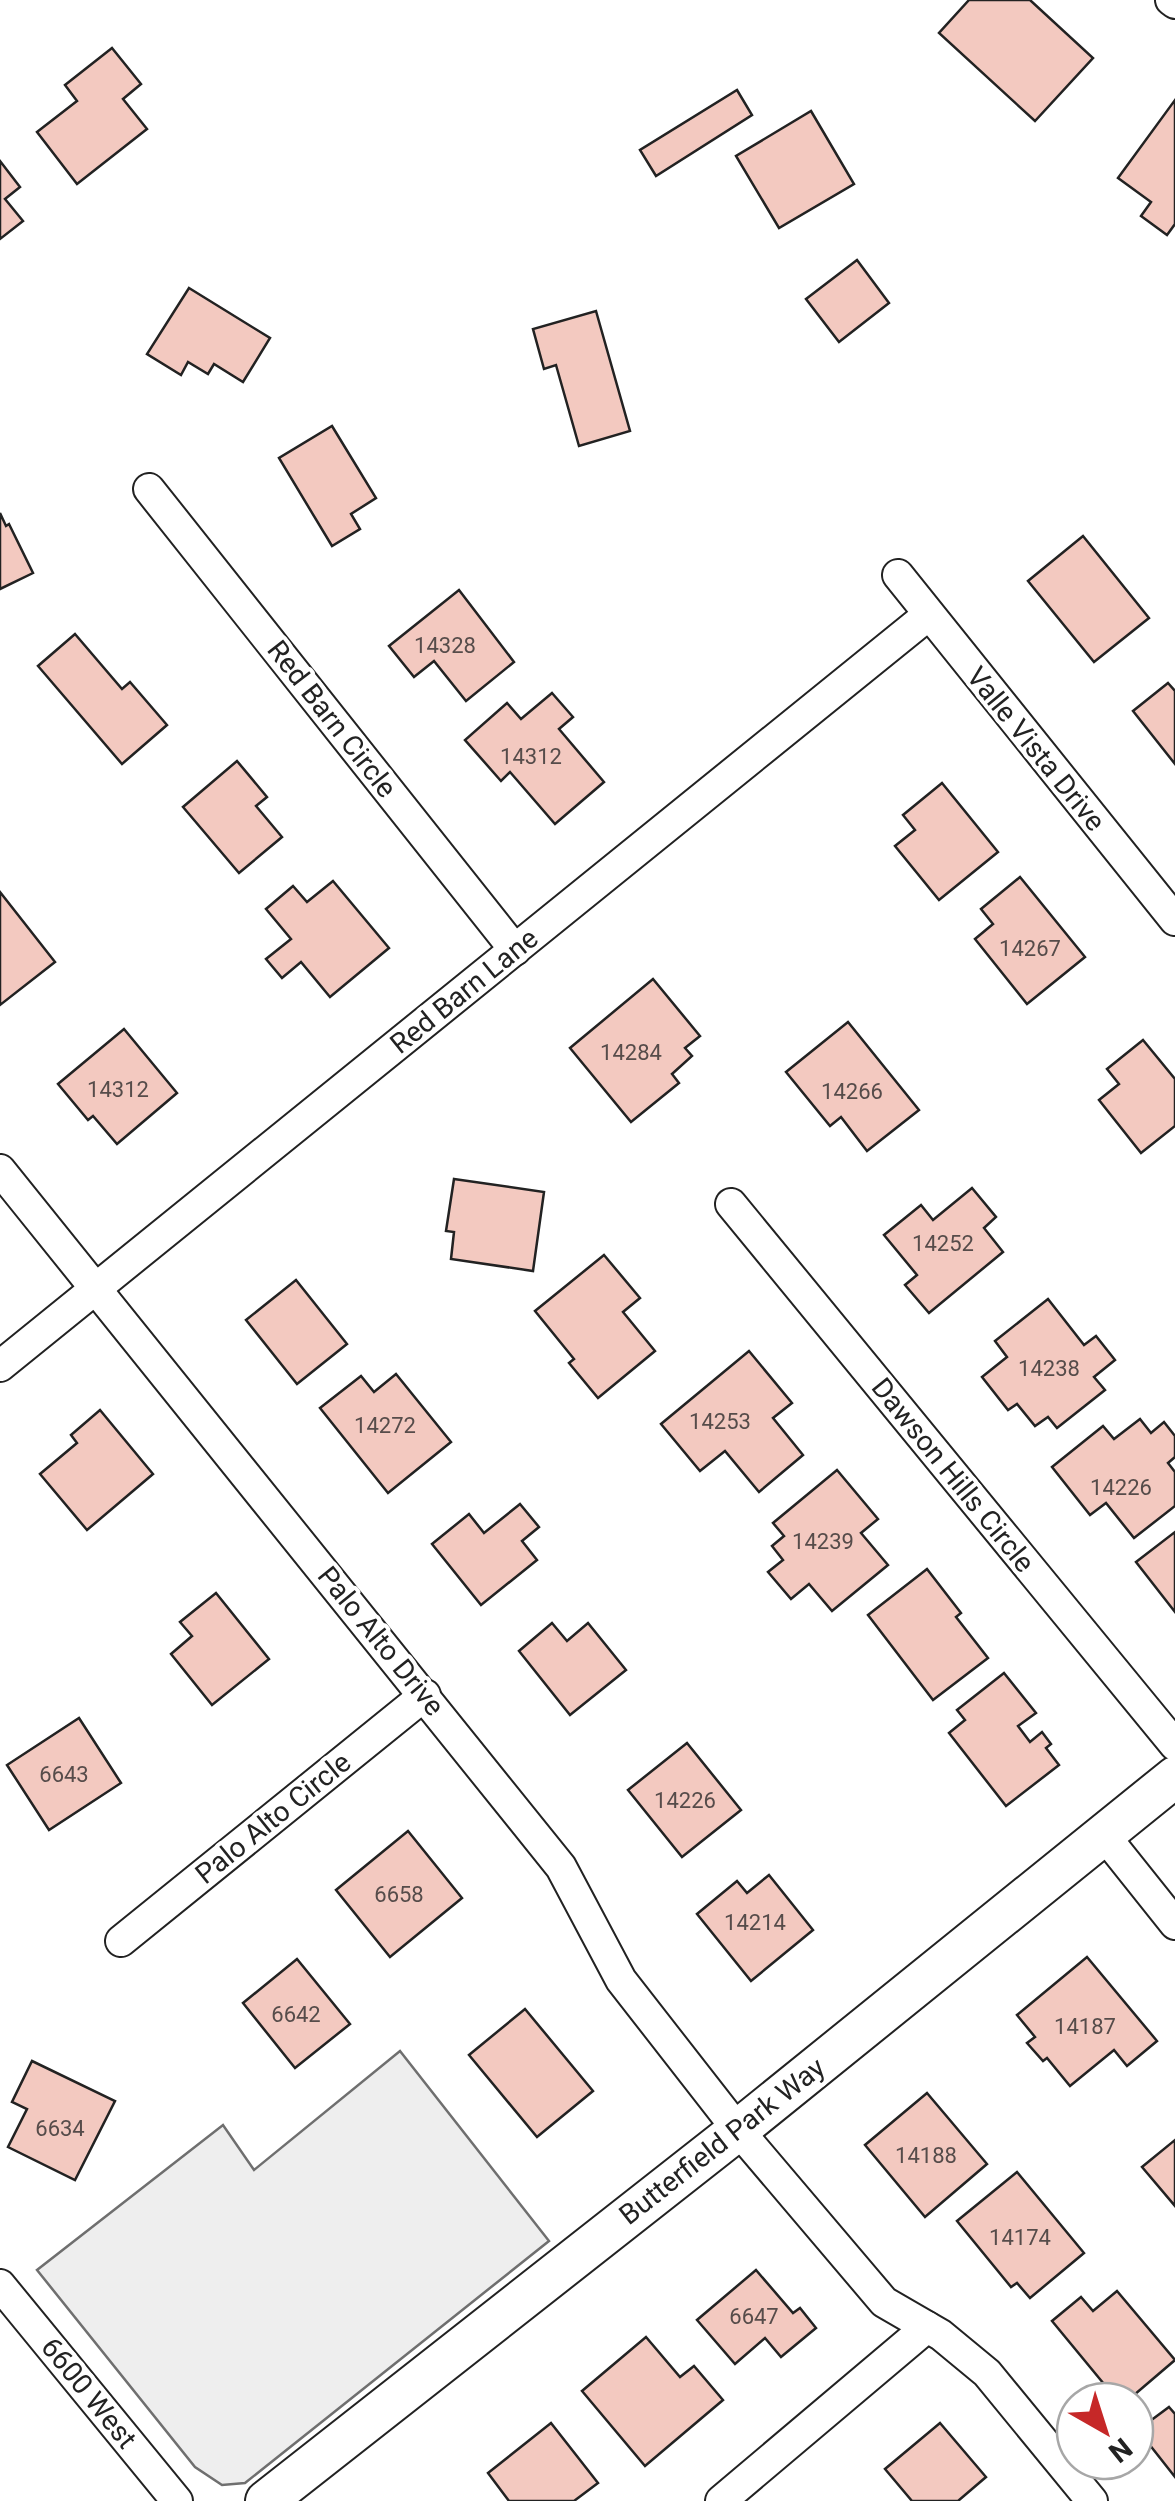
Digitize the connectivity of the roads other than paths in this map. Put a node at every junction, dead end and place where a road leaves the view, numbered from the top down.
1 (149, 488) dead end
2 (898, 575) dead end
3 (928, 616) junction
4 (1175, 920) edge
5 (515, 950) junction
6 (0, 1170) edge
7 (731, 1204) dead end
8 (96, 1289) junction
9 (0, 1366) edge
10 (425, 1695) junction
11 (1175, 1745) edge
12 (1175, 1777) edge
13 (1104, 1835) junction
14 (1175, 1924) edge
15 (121, 1941) dead end
16 (738, 2130) junction
17 (0, 2285) edge
18 (927, 2327) junction
19 (177, 2501) edge
20 (266, 2501) edge
21 (721, 2501) edge
22 (1092, 2501) edge

1 - 5 street, Red Barn Circle
2 - 3 street, Valle Vista Drive
3 - 4 street, Valle Vista Drive
3 - 5 street, Red Barn Lane
5 - 8 street, Red Barn Lane
6 - 8 street, Palo Alto Drive
7 - 11 street, Dawson Hills Circle
8 - 9 street, Red Barn Lane
8 - 10 street, Palo Alto Drive
10 - 15 street, Palo Alto Circle
10 - 16 street, Palo Alto Drive
12 - 13 street, Butterfield Park Way
13 - 14 street
13 - 16 street, Butterfield Park Way
16 - 18 street, Palo Alto Drive
16 - 20 street, Butterfield Park Way
17 - 19 street, 6600 West
18 - 21 street
18 - 22 street, Palo Alto Drive

